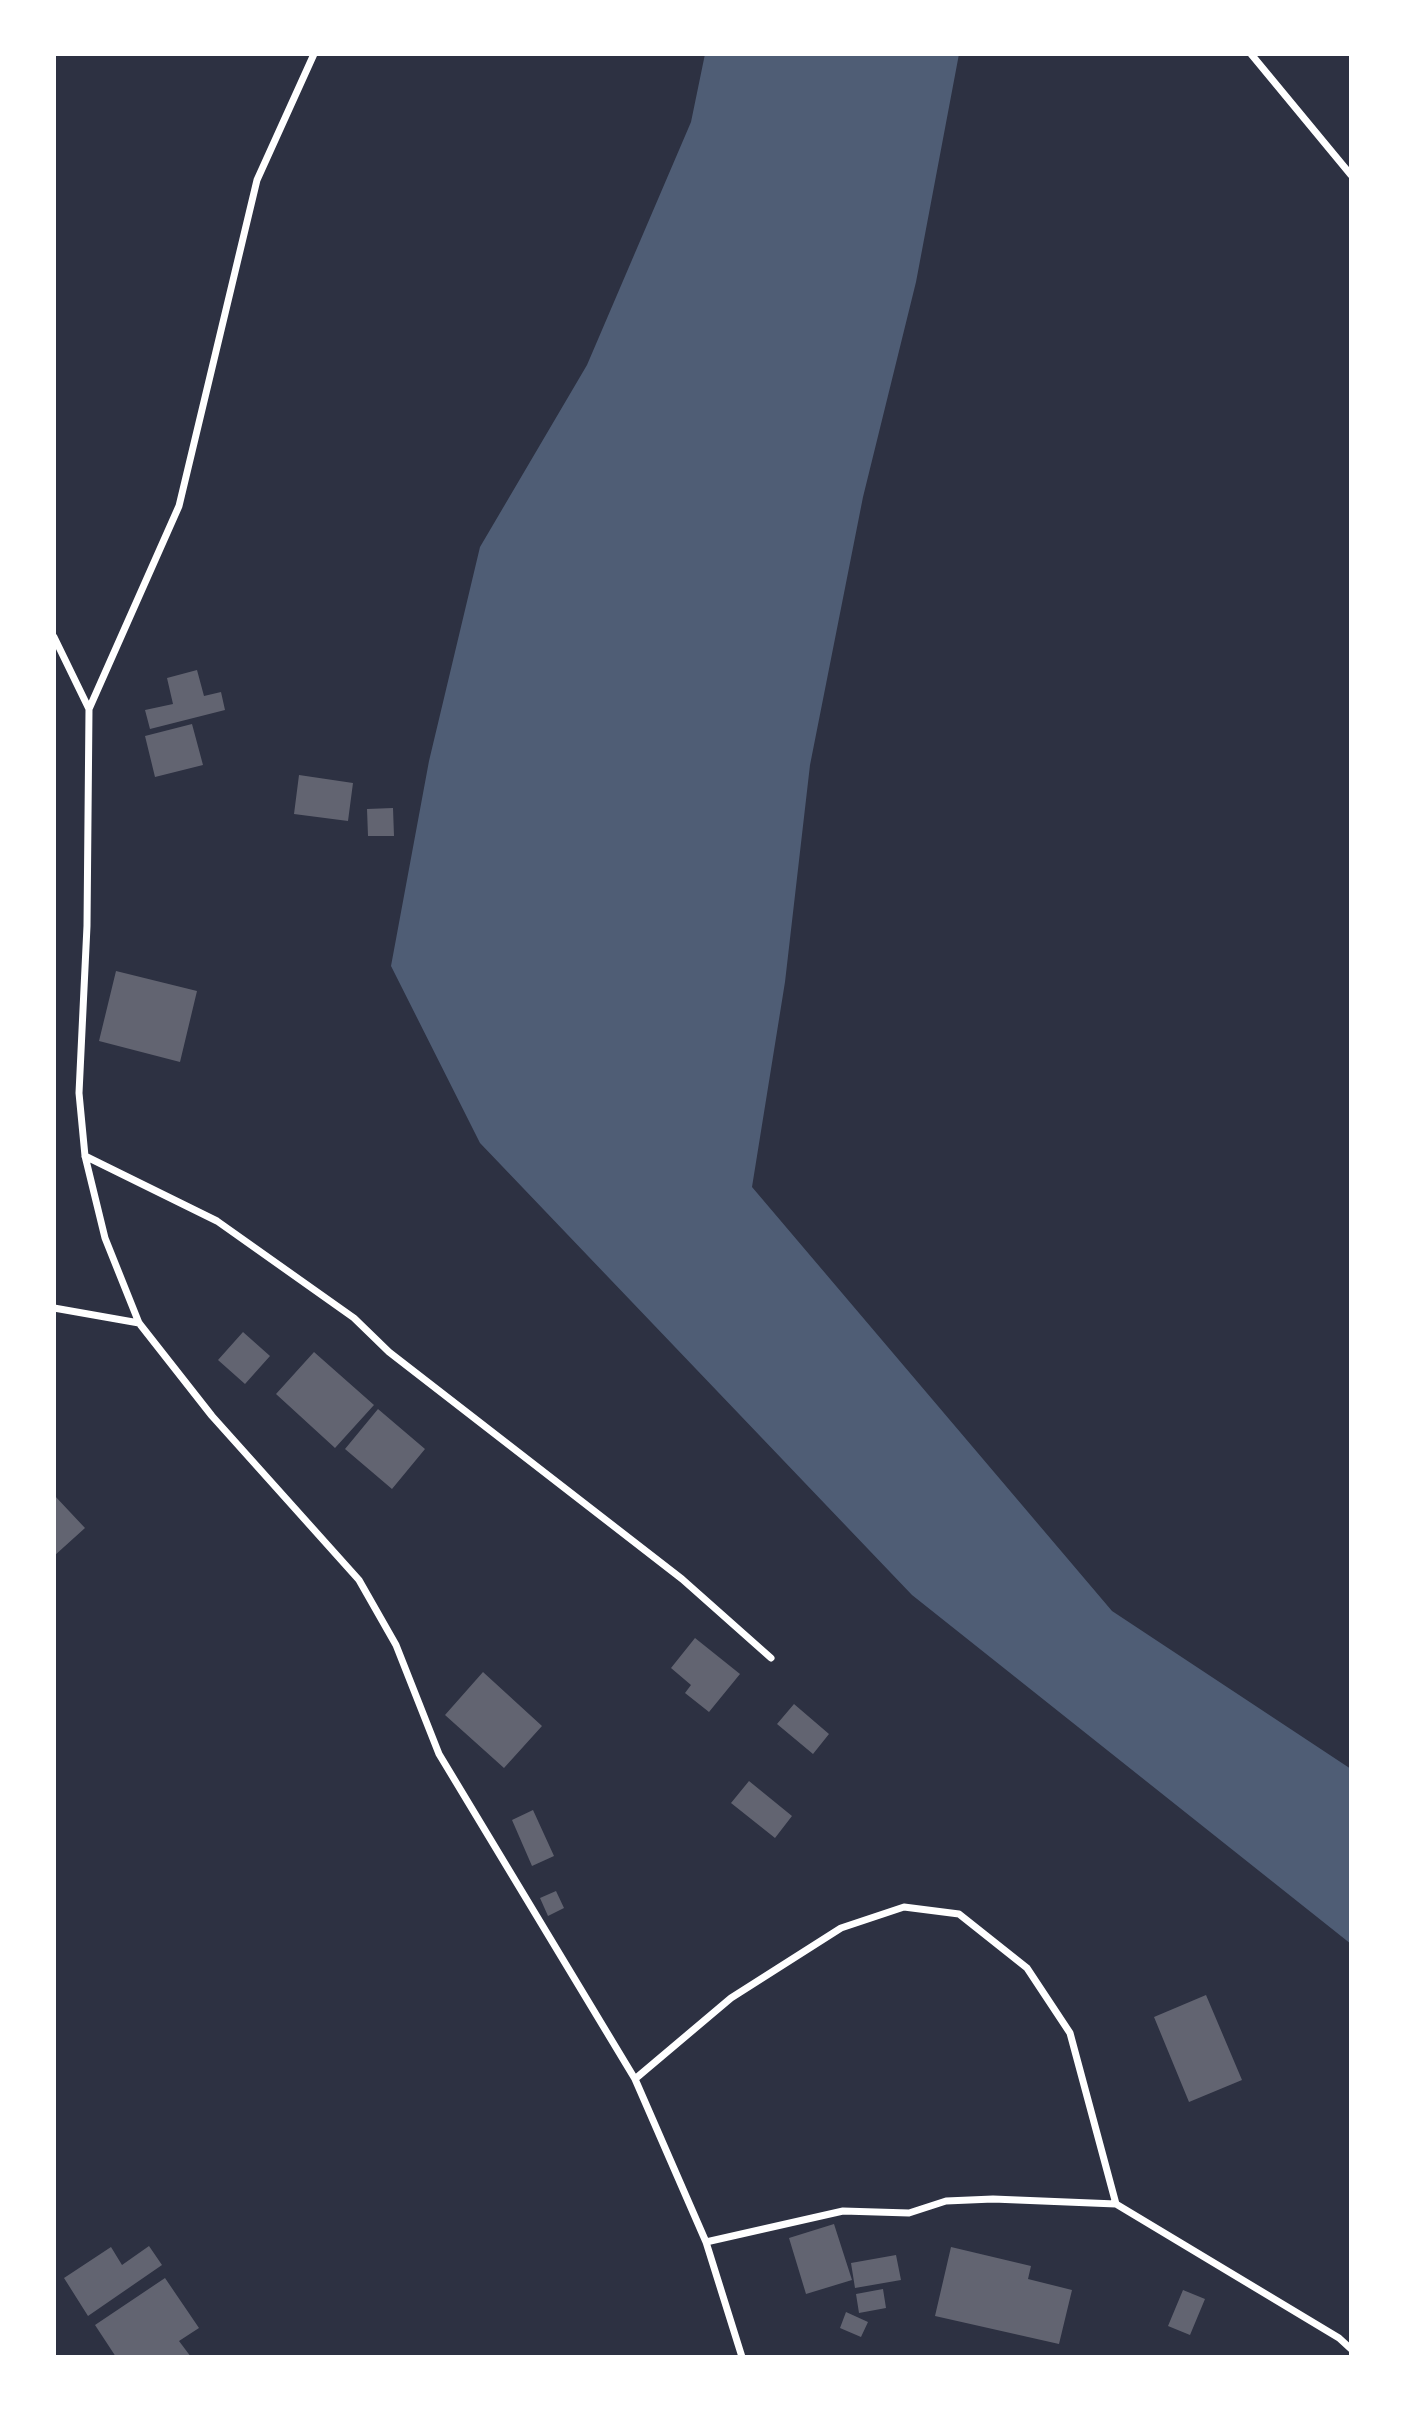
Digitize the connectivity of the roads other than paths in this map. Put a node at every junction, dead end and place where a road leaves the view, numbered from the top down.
1 (314, 54) edge
2 (1251, 54) edge
3 (1351, 175) edge
4 (54, 637) edge
5 (89, 709) junction
6 (85, 1156) junction
7 (54, 1308) edge
8 (139, 1323) junction
9 (771, 1658) dead end
10 (635, 2079) junction
11 (1116, 2204) junction
12 (706, 2242) junction
13 (1351, 2349) edge
14 (742, 2357) edge

1 - 5 street
2 - 3 street
4 - 5 street
5 - 6 street
6 - 8 street
6 - 9 street
7 - 8 street
8 - 10 street
10 - 11 street
10 - 12 street
11 - 12 street
11 - 13 street
12 - 14 street

